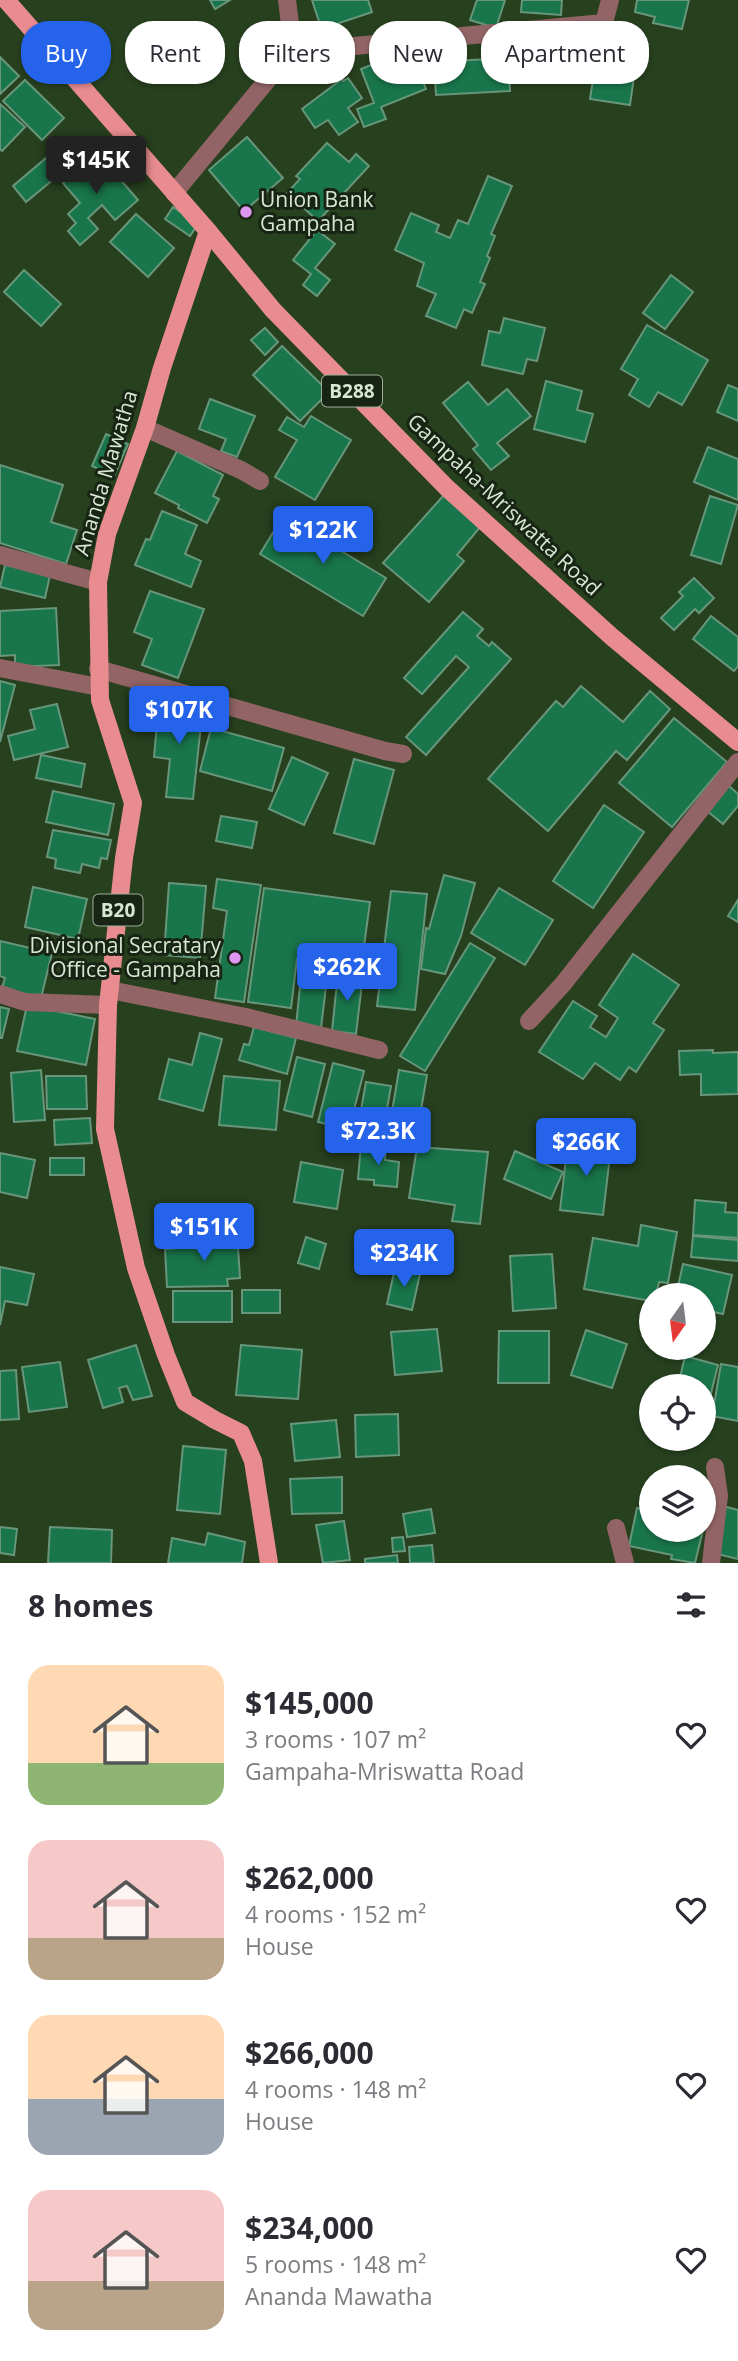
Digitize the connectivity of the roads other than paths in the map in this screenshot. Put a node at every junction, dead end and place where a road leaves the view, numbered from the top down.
1 (6, 0) edge
2 (287, 0) edge
3 (610, 0) edge
4 (290, 21) edge
5 (355, 46) edge
6 (264, 84) edge
7 (174, 193) junction
8 (208, 231) junction
9 (145, 428) junction
10 (260, 481) dead end
11 (0, 555) edge
12 (97, 582) junction
13 (0, 668) edge
14 (99, 678) junction
15 (738, 742) edge
16 (403, 754) dead end
17 (738, 762) edge
18 (0, 994) edge
19 (109, 998) junction
20 (530, 1021) dead end
21 (379, 1050) dead end
22 (716, 1474) edge
23 (716, 1521) edge
24 (616, 1528) dead end
25 (714, 1542) edge
26 (270, 1563) edge
27 (625, 1563) edge
28 (711, 1563) edge

1 - 7 main road, Gampaha-Mriswatta Road / B288
2 - 4 street
3 - 5 street
6 - 7 street
7 - 8 main road, Gampaha-Mriswatta Road / B288
8 - 9 main road, Ananda Mawatha / B20
8 - 15 main road, Gampaha-Mriswatta Road / B288
9 - 10 street
9 - 12 main road, Ananda Mawatha / B20
11 - 12 street
12 - 14 main road, Ananda Mawatha / B20
13 - 14 street
14 - 16 street
14 - 19 main road, Ananda Mawatha / B20
17 - 20 street
18 - 19 street
19 - 21 street
19 - 26 main road, Ananda Mawatha / B20
22 - 23 street
24 - 27 street
25 - 28 street

